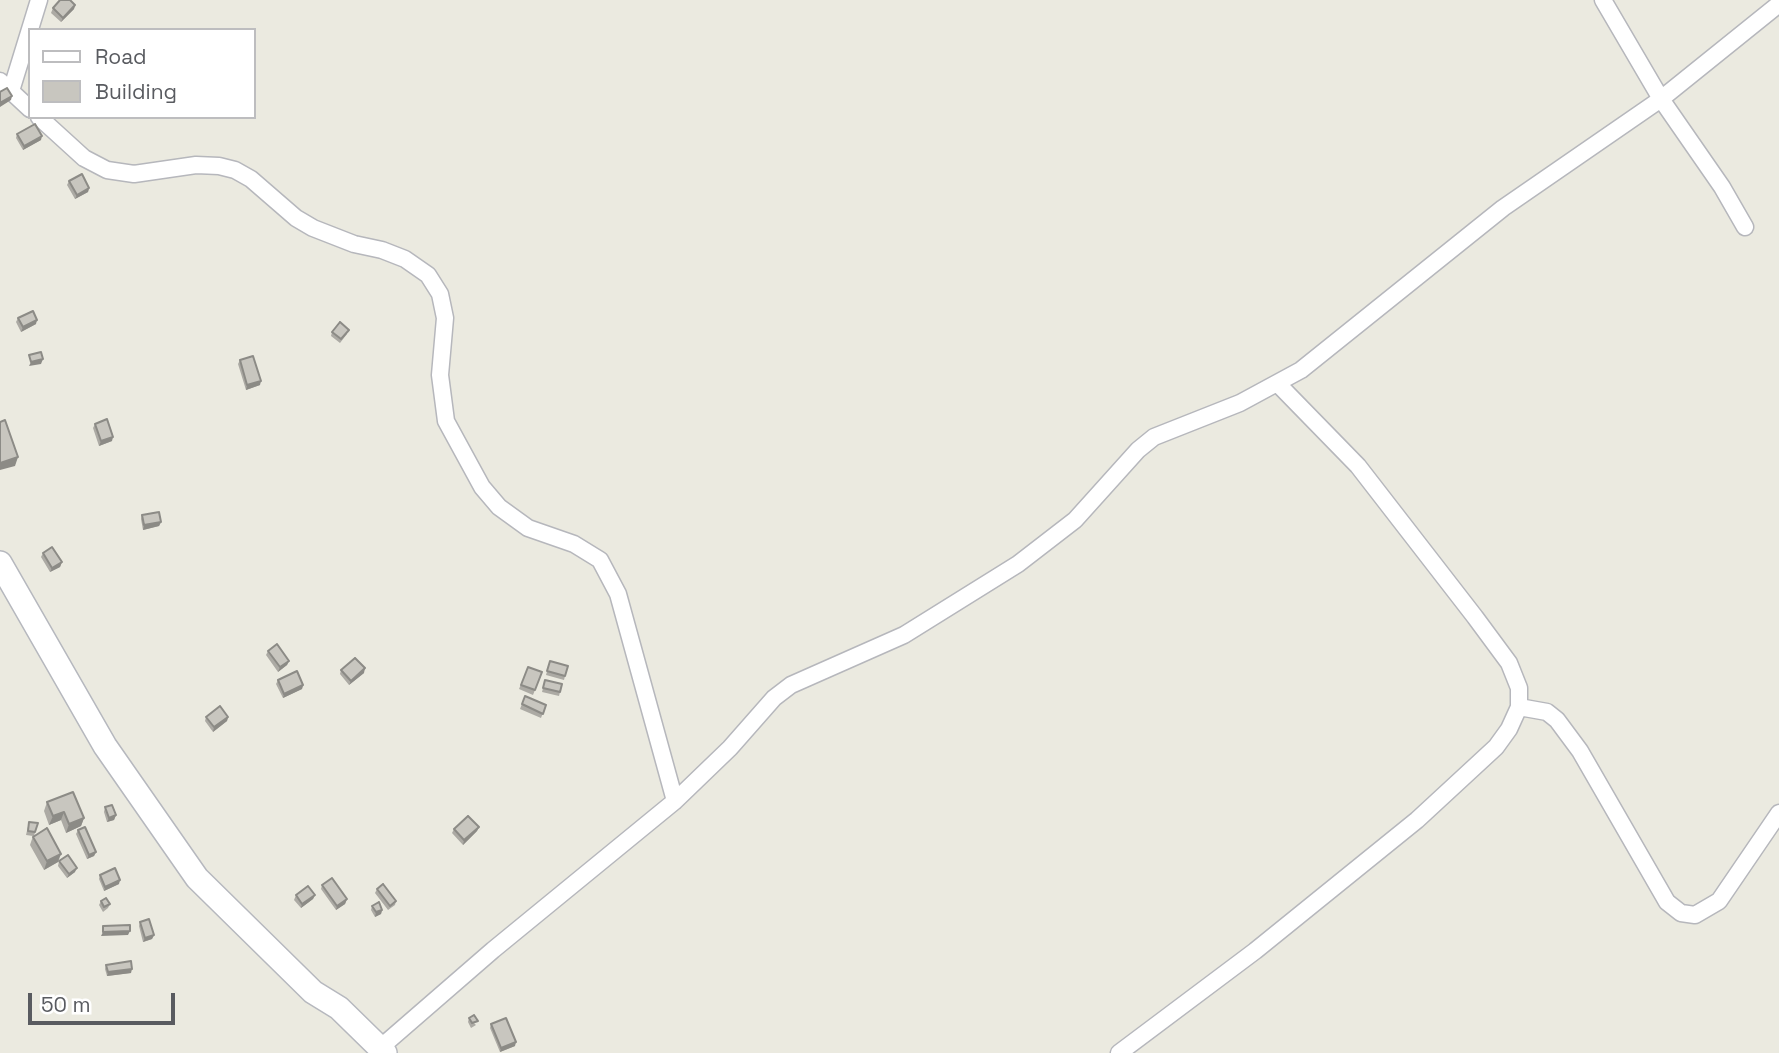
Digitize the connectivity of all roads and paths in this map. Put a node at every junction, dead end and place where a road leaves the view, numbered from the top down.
1 (39, 0) edge
2 (1604, 0) edge
3 (1779, 4) edge
4 (28, 28) edge
5 (28, 29) edge
6 (6, 86) edge
7 (1661, 99) junction
8 (28, 107) edge
9 (41, 119) edge
10 (1745, 227) dead end
11 (1279, 385) junction
12 (0, 563) edge
13 (1518, 707) junction
14 (675, 801) junction
15 (1779, 813) edge
16 (383, 1051) edge
17 (1119, 1053) edge

1 - 4 street
2 - 7 street
3 - 7 street
5 - 6 street
6 - 8 street
7 - 10 street
7 - 11 street
9 - 14 street
11 - 13 street
11 - 14 street
12 - 16 street
13 - 15 street
13 - 17 street
14 - 16 street

